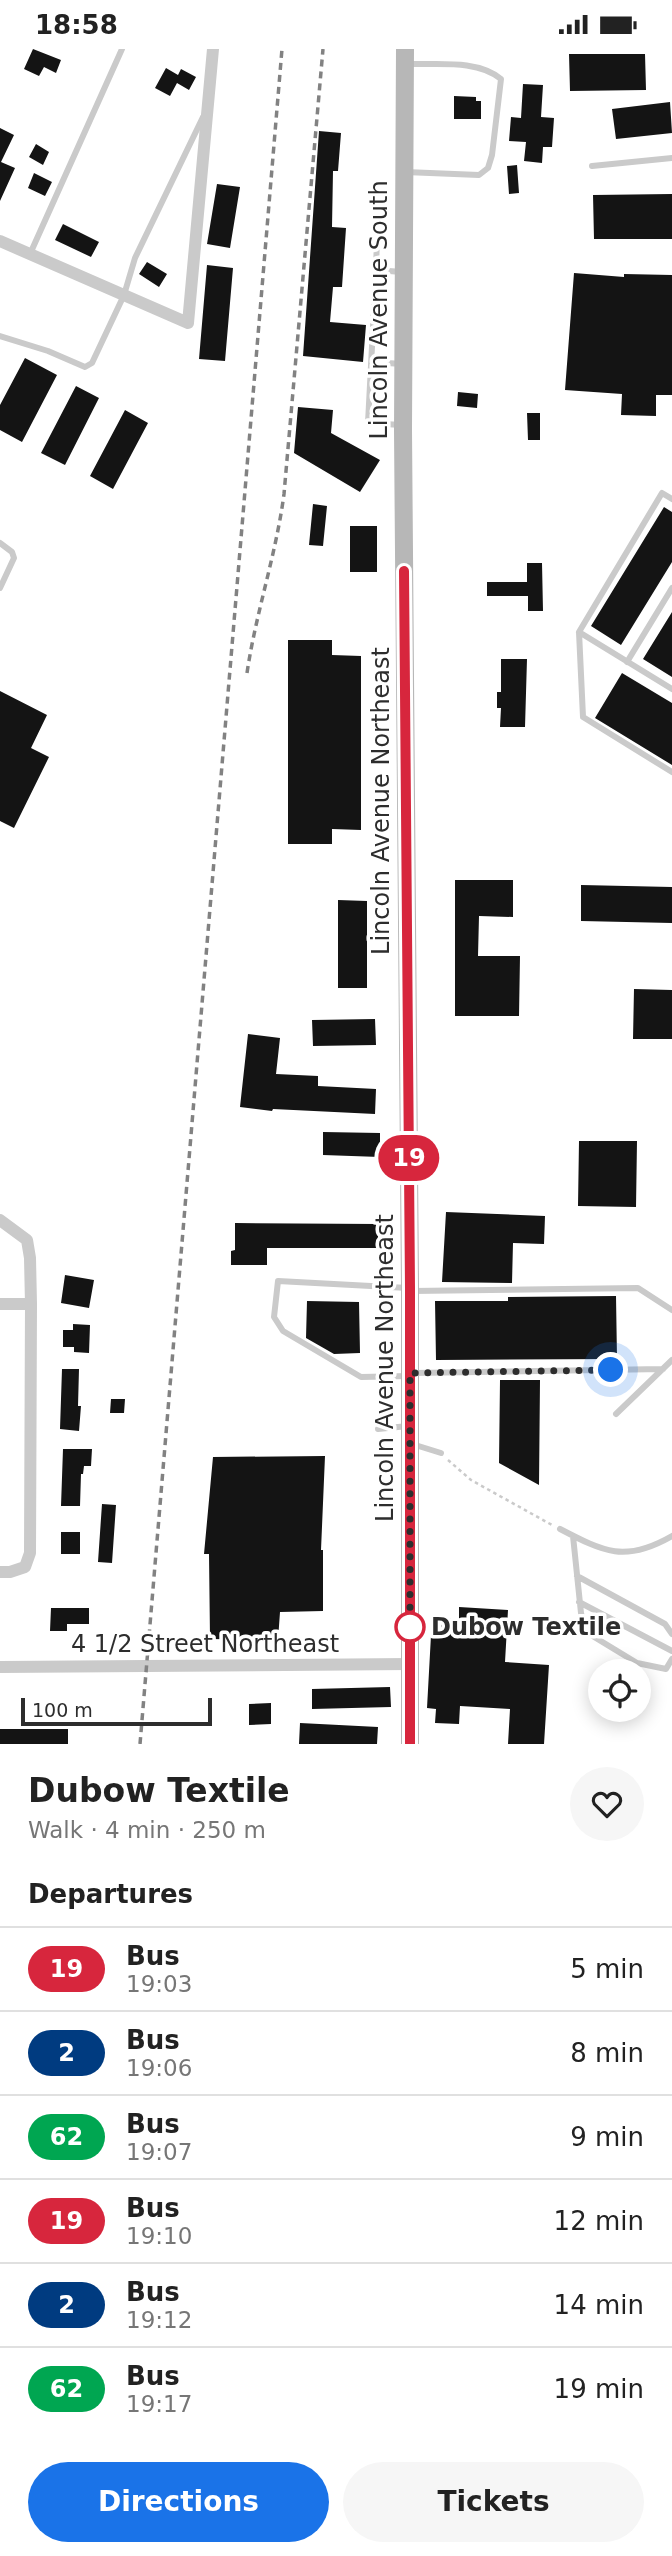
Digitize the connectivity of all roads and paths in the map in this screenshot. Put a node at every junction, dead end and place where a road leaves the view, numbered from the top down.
1 (122, 49) edge
2 (213, 49) edge
3 (405, 57) edge
4 (208, 108) junction
5 (672, 158) edge
6 (592, 166) dead end
7 (404, 172) junction
8 (377, 237) dead end
9 (0, 241) edge
10 (30, 254) junction
11 (376, 269) junction
12 (404, 272) junction
13 (124, 295) junction
14 (0, 336) edge
15 (372, 362) junction
16 (403, 364) junction
17 (403, 425) junction
18 (672, 499) edge
19 (0, 543) edge
20 (404, 571) joint
21 (0, 588) edge
22 (672, 588) edge
23 (579, 632) junction
24 (627, 661) junction
25 (672, 689) edge
26 (672, 772) edge
27 (0, 1220) edge
28 (410, 1290) junction
29 (0, 1304) edge
30 (31, 1304) junction
31 (672, 1310) edge
32 (672, 1360) edge
33 (663, 1369) junction
34 (410, 1374) junction
35 (616, 1414) dead end
36 (378, 1429) dead end
37 (410, 1434) junction
38 (441, 1453) joint
39 (560, 1529) joint
40 (573, 1536) junction
41 (672, 1536) edge
42 (0, 1572) edge
43 (576, 1576) junction
44 (579, 1602) junction
45 (672, 1634) edge
46 (672, 1651) edge
47 (672, 1659) edge
48 (410, 1664) junction
49 (0, 1667) edge
50 (410, 1744) edge

1 - 10 lane
2 - 4 street
3 - 7 street, Lincoln Avenue South
3 - 7 lane
4 - 13 lane
4 - 13 street
5 - 6 lane
7 - 12 street, Lincoln Avenue South
8 - 11 lane
9 - 10 street
10 - 13 street
11 - 12 lane
11 - 15 lane
12 - 16 street, Lincoln Avenue South
13 - 14 lane
15 - 16 lane
15 - 17 lane
16 - 17 street, Lincoln Avenue South
17 - 20 street, Lincoln Avenue South
18 - 23 lane
19 - 21 lane
20 - 28 street, Lincoln Avenue Northeast
22 - 24 lane
23 - 24 lane
23 - 26 lane
24 - 25 lane
27 - 30 street
28 - 31 lane
28 - 34 street, Lincoln Avenue Northeast
28 - 34 lane
29 - 30 street
30 - 42 street
32 - 33 lane
33 - 34 lane
33 - 35 lane
34 - 37 street, Lincoln Avenue Northeast
36 - 37 lane
37 - 38 lane
37 - 48 street, Lincoln Avenue Northeast
38 - 39 path
39 - 40 lane
40 - 41 lane
40 - 43 lane
43 - 44 lane
43 - 45 lane
44 - 46 lane
44 - 47 lane
48 - 49 street, 4 1/2 Street Northeast
48 - 50 street, Lincoln Avenue Northeast

